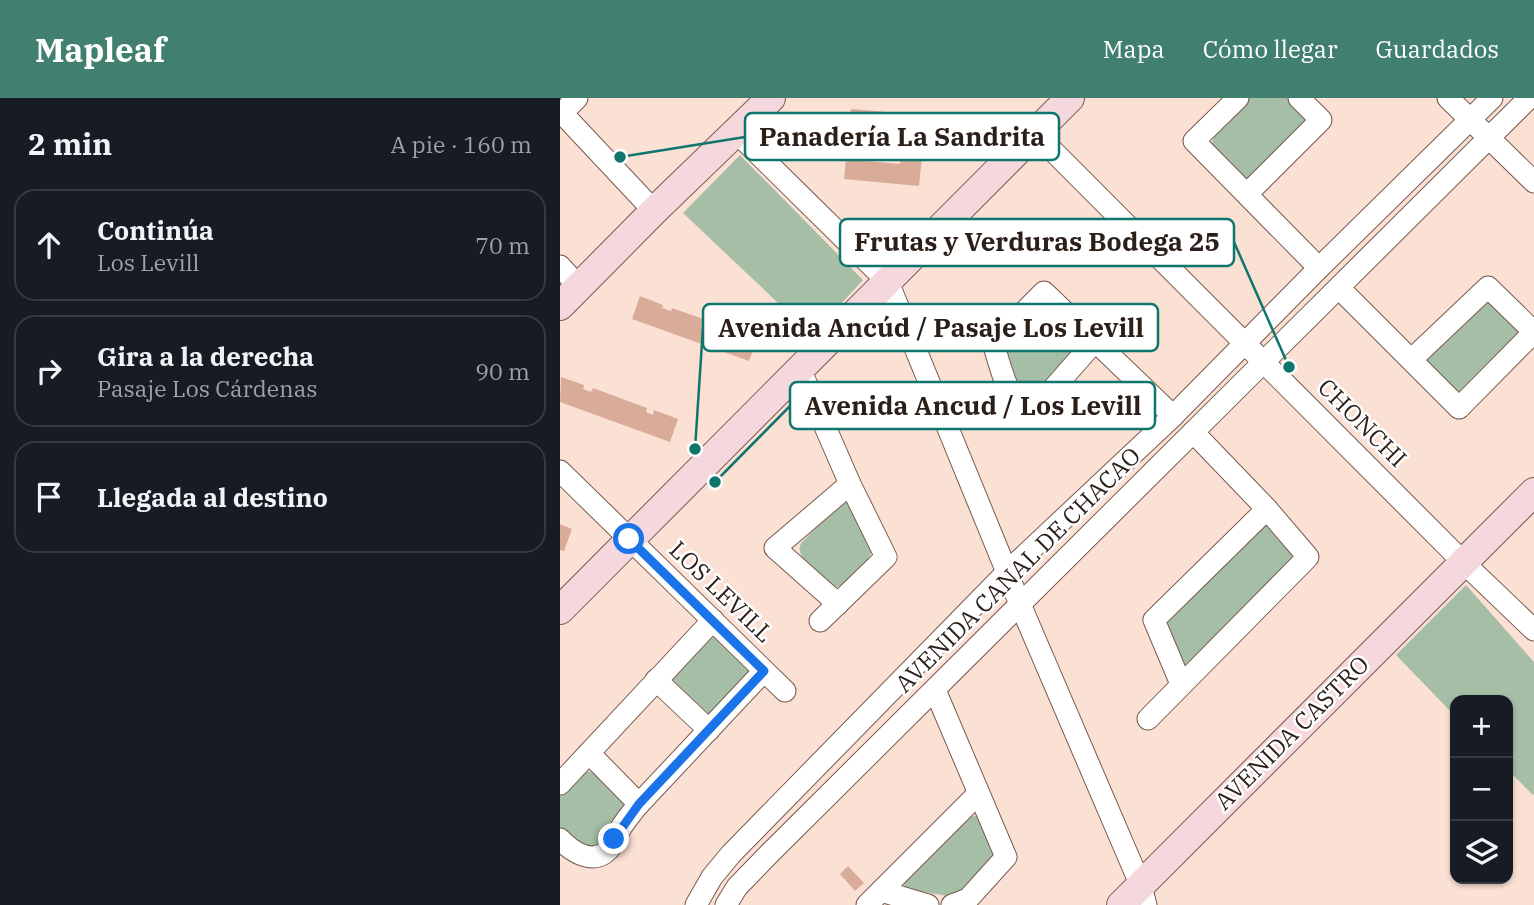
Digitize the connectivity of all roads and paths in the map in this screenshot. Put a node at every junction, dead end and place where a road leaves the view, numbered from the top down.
1 (771, 98) edge
2 (1070, 98) edge
3 (1238, 98) edge
4 (1299, 98) edge
5 (1448, 98) edge
6 (1492, 98) edge
7 (1529, 98) edge
8 (566, 116) edge
9 (1470, 120) junction
10 (737, 133) junction
11 (1035, 133) junction
12 (1489, 138) junction
13 (1534, 182) edge
14 (1247, 194) junction
15 (654, 211) junction
16 (560, 266) edge
17 (1319, 268) junction
18 (888, 282) junction
19 (1339, 288) junction
20 (570, 296) edge
21 (1095, 341) junction
22 (1245, 344) junction
23 (1411, 360) junction
24 (1264, 362) junction
25 (800, 369) junction
26 (1173, 416) junction
27 (1193, 432) junction
28 (560, 471) edge
29 (850, 484) junction
30 (1534, 492) edge
31 (1267, 509) junction
32 (629, 539) junction
33 (1463, 562) junction
34 (1008, 571) junction
35 (838, 604) junction
36 (1020, 604) junction
37 (560, 610) edge
38 (713, 620) junction
39 (820, 621) dead end
40 (1534, 630) edge
41 (764, 671) junction
42 (656, 680) junction
43 (1181, 684) junction
44 (935, 690) junction
45 (785, 691) dead end
46 (1148, 719) dead end
47 (709, 730) junction
48 (589, 753) junction
49 (560, 784) edge
50 (978, 794) junction
51 (639, 804) junction
52 (560, 839) edge
53 (874, 898) edge
54 (1136, 898) edge
55 (696, 905) edge
56 (726, 905) edge
57 (928, 905) edge
58 (952, 905) edge

1 - 10 street
2 - 11 street
3 - 14 street
4 - 14 street
5 - 9 street
6 - 9 street, AVENIDA CANAL DE CHACAO
7 - 12 street, AVENIDA CANAL DE CHACAO
8 - 15 street
9 - 12 street
9 - 17 street, AVENIDA CANAL DE CHACAO
10 - 15 street
10 - 18 street
11 - 18 street
11 - 22 street, CHONCHI
12 - 13 street
12 - 19 street, AVENIDA CANAL DE CHACAO
14 - 17 street
15 - 20 street
16 - 20 street
17 - 22 street, AVENIDA CANAL DE CHACAO
18 - 25 street
18 - 34 street
19 - 23 street
19 - 24 street, AVENIDA CANAL DE CHACAO
21 - 21 street
21 - 26 street
22 - 24 street, CHONCHI
22 - 26 street, AVENIDA CANAL DE CHACAO
23 - 23 street
24 - 27 street, AVENIDA CANAL DE CHACAO
24 - 33 street, CHONCHI
25 - 29 street
25 - 32 street
26 - 34 street, AVENIDA CANAL DE CHACAO
27 - 31 street
27 - 36 street, AVENIDA CANAL DE CHACAO
28 - 32 street, LOS LEVILL
29 - 35 street
29 - 35 street
30 - 33 street, AVENIDA CASTRO
31 - 43 street
31 - 43 street
32 - 37 street
32 - 38 street, LOS LEVILL
33 - 40 street, CHONCHI
33 - 54 street, AVENIDA CASTRO
34 - 36 street
34 - 55 street, AVENIDA CANAL DE CHACAO
35 - 39 street
36 - 44 street, AVENIDA CANAL DE CHACAO
36 - 54 street
38 - 41 street, LOS LEVILL
38 - 42 street
41 - 45 street, LOS LEVILL
41 - 47 street
42 - 47 street
42 - 48 street
43 - 46 street
44 - 50 street
44 - 56 street, AVENIDA CANAL DE CHACAO
47 - 51 street
48 - 49 street
48 - 51 street
50 - 53 street
50 - 58 street
51 - 52 street
53 - 57 street

